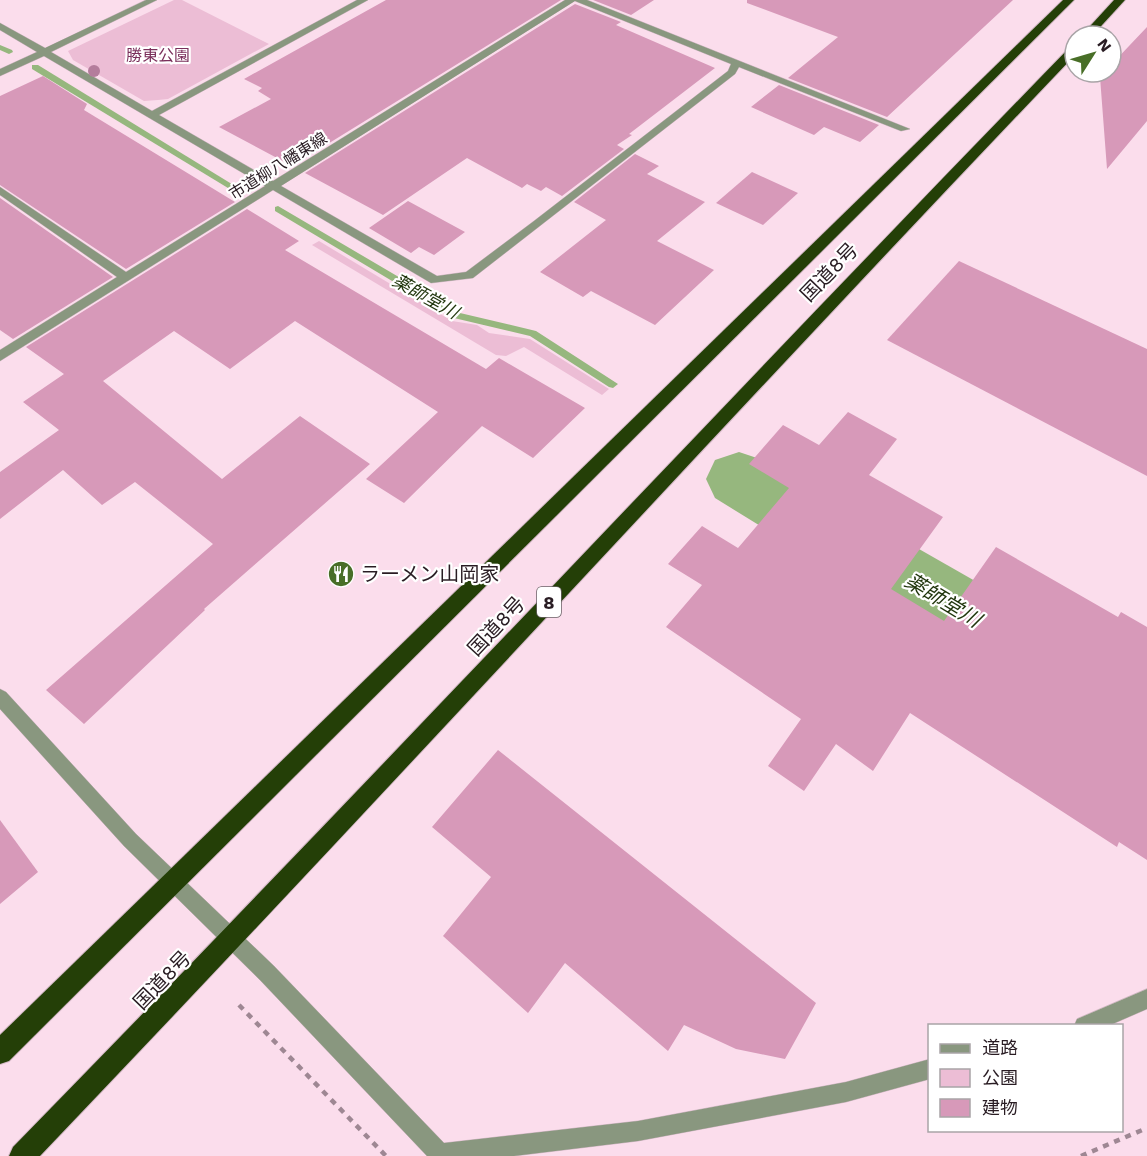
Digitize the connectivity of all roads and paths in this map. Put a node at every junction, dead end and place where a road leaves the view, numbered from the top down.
1 (153, 0) edge
2 (364, 0) edge
3 (571, 0) edge
4 (579, 0) edge
5 (1069, 0) edge
6 (1120, 0) edge
7 (1097, 24) edge
8 (0, 26) edge
9 (44, 52) junction
10 (1063, 60) edge
11 (736, 63) junction
12 (0, 73) edge
13 (152, 115) junction
14 (905, 129) dead end
15 (274, 186) junction
16 (0, 190) edge
17 (125, 277) junction
18 (0, 356) edge
19 (0, 697) edge
20 (172, 882) junction
21 (231, 940) junction
22 (1147, 999) edge
23 (239, 1005) dead end
24 (1089, 1024) edge
25 (0, 1052) edge
26 (928, 1070) edge
27 (1147, 1128) edge
28 (441, 1155) edge
29 (22, 1156) edge
30 (386, 1156) edge
31 (1081, 1156) edge

1 - 9 street
2 - 13 street
3 - 15 street, 市道柳八幡東線
4 - 11 street
5 - 20 highway, 国道8号
6 - 7 highway
8 - 9 street
9 - 12 street
9 - 13 street
10 - 21 highway, 国道8号 / 8
11 - 14 street
11 - 15 street
13 - 15 street
15 - 17 street, 市道柳八幡東線
16 - 17 street
17 - 18 street, 市道柳八幡東線
19 - 20 street
20 - 21 street
20 - 25 highway, 国道8号
21 - 28 street
21 - 29 highway, 国道8号 / 8
22 - 24 street
23 - 30 path
26 - 28 street
27 - 31 path

